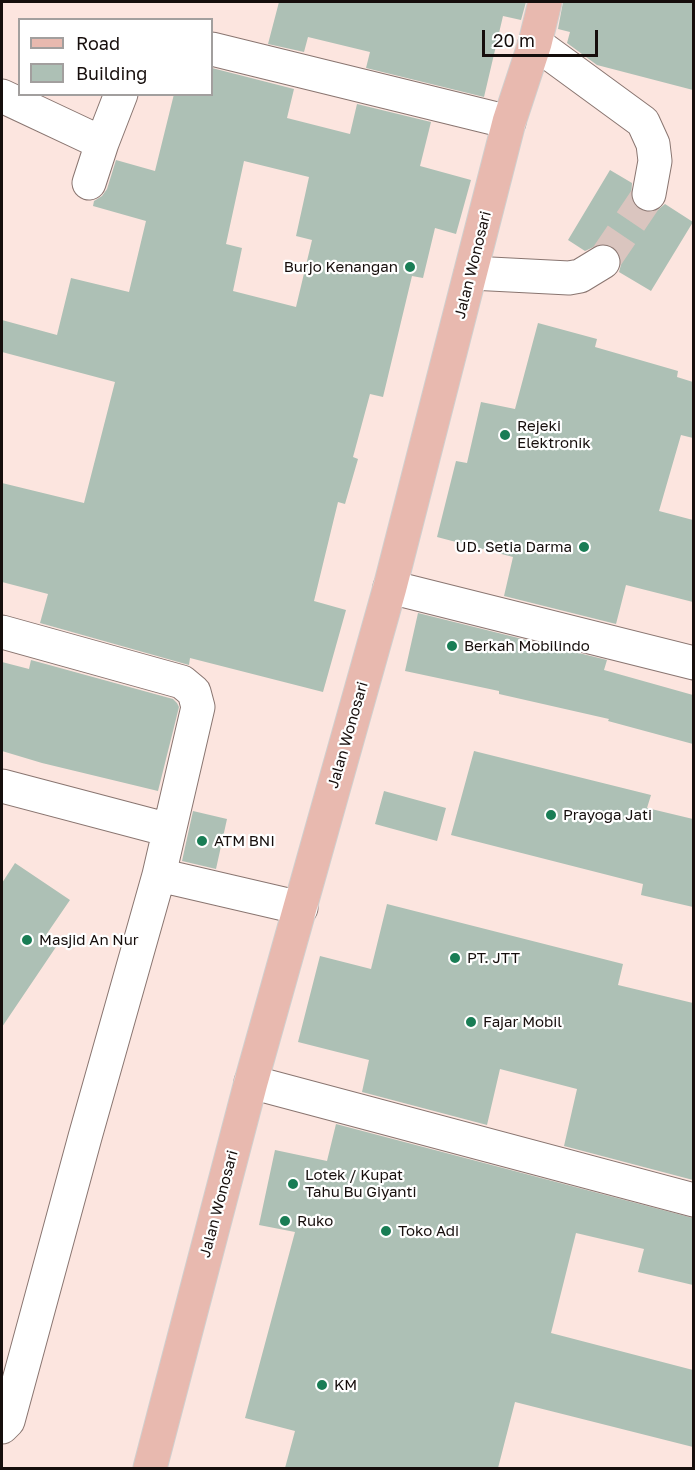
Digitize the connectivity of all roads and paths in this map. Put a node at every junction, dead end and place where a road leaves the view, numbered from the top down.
1 (545, 2) edge
2 (535, 43) junction
3 (213, 49) edge
4 (2, 96) edge
5 (120, 96) edge
6 (509, 123) junction
7 (102, 143) junction
8 (89, 183) dead end
9 (649, 194) tunnel mouth
10 (603, 262) tunnel mouth
11 (471, 273) junction
12 (390, 587) junction
13 (2, 632) edge
14 (693, 663) edge
15 (2, 786) edge
16 (169, 830) junction
17 (159, 875) junction
18 (301, 908) junction
19 (250, 1082) junction
20 (693, 1200) edge
21 (2, 1427) edge
22 (150, 1468) edge

1 - 2 main road, Jalan Wonosari
2 - 6 main road, Jalan Wonosari
2 - 9 street
3 - 6 street
4 - 7 street
5 - 7 street
6 - 11 main road, Jalan Wonosari
7 - 8 street
10 - 11 street
11 - 12 main road, Jalan Wonosari
12 - 14 street
12 - 18 main road, Jalan Wonosari
13 - 16 street
15 - 16 street
16 - 17 street
17 - 18 street
17 - 21 street
18 - 19 main road, Jalan Wonosari
19 - 20 street
19 - 22 main road, Jalan Wonosari

